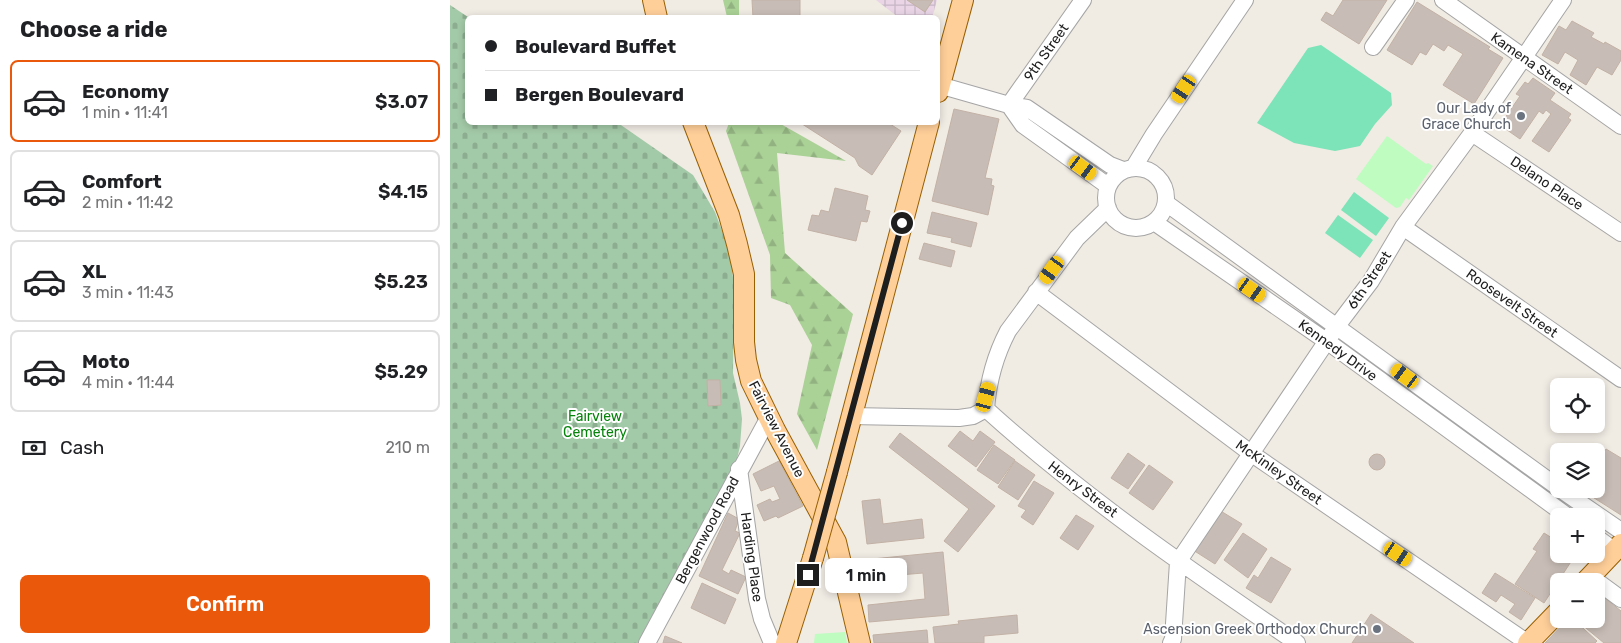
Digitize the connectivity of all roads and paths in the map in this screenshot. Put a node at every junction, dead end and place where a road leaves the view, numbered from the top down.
1 (653, 0) edge
2 (963, 0) edge
3 (1083, 0) edge
4 (1245, 0) edge
5 (1406, 0) edge
6 (1443, 0) edge
7 (1563, 0) edge
8 (656, 15) edge
9 (1373, 47) dead end
10 (1525, 58) junction
11 (940, 82) edge
12 (940, 89) edge
13 (1009, 105) junction
14 (694, 125) edge
15 (928, 125) edge
16 (1621, 126) edge
17 (1472, 133) junction
18 (1128, 169) junction
19 (1108, 186) junction
20 (1166, 204) junction
21 (1108, 208) junction
22 (1154, 222) junction
23 (1404, 227) junction
24 (1621, 234) edge
25 (1036, 292) junction
26 (1338, 326) junction
27 (1328, 342) junction
28 (1621, 379) edge
29 (1420, 388) junction
30 (1410, 402) junction
31 (986, 409) junction
32 (850, 416) junction
33 (769, 417) junction
34 (1482, 433) junction
35 (1473, 448) junction
36 (1252, 454) junction
37 (739, 469) junction
38 (1550, 482) edge
39 (1550, 490) edge
40 (1541, 497) junction
41 (1573, 498) edge
42 (1556, 508) edge
43 (1621, 531) edge
44 (1605, 541) edge
45 (1618, 547) edge
46 (1178, 562) junction
47 (1594, 573) edge
48 (1605, 589) edge
49 (1621, 599) edge
50 (1550, 620) edge
51 (647, 643) edge
52 (772, 643) edge
53 (786, 643) edge
54 (860, 643) edge
55 (1171, 643) edge
56 (1297, 643) edge
57 (1528, 643) edge

1 - 8 main road
2 - 11 main road
3 - 13 street, 9th Street
4 - 18 street
5 - 9 street
6 - 10 street, Kamena Street
7 - 10 street, 6th Street
10 - 16 street, Kamena Street
10 - 17 street, 6th Street
12 - 13 street
13 - 18 street
13 - 19 street
14 - 33 main road, Fairview Avenue
15 - 32 main road
17 - 23 street, 6th Street
17 - 24 street, Delano Place
18 - 19 street
18 - 20 street
19 - 21 street
20 - 22 street
20 - 26 street, Kennedy Drive
21 - 22 street
21 - 25 street
22 - 27 street, Kennedy Drive
23 - 26 street, 6th Street
23 - 28 street, Roosevelt Street
25 - 31 street
25 - 36 street, McKinley Street
26 - 27 street, 6th Street
26 - 29 street, Kennedy Drive
27 - 30 street, Kennedy Drive
27 - 36 street, 6th Street
29 - 30 street
29 - 34 street, Kennedy Drive
30 - 35 street, Kennedy Drive
31 - 32 street
31 - 46 street, Henry Street
32 - 53 main road, bridge
33 - 37 street, Bergenwood Road
33 - 54 main road, Fairview Avenue
34 - 35 street
34 - 38 street, Kennedy Drive
35 - 40 street, Kennedy Drive
36 - 46 street, 6th Street
36 - 57 street, McKinley Street
37 - 51 street, Bergenwood Road
37 - 52 street, Harding Place
39 - 40 street
40 - 42 street, Kennedy Drive
41 - 43 street, Kennedy Drive
44 - 45 street
45 - 47 main road
46 - 55 street
46 - 56 street, Henry Street
48 - 49 street
50 - 57 main road

